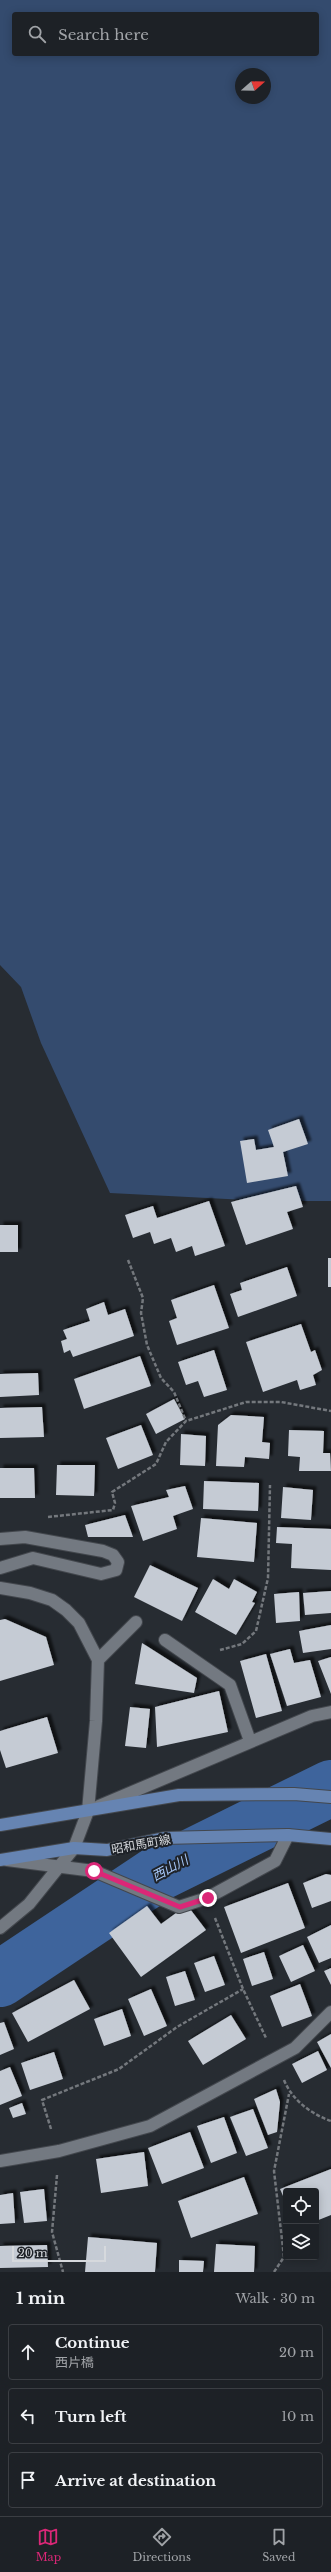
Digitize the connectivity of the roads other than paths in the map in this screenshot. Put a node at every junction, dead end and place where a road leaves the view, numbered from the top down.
1 (0, 1539) edge
2 (0, 1568) edge
3 (0, 1588) edge
4 (136, 1622) dead end
5 (165, 1640) dead end
6 (98, 1660) junction
7 (331, 1712) edge
8 (250, 1741) junction
9 (331, 1797) edge
10 (88, 1810) junction
11 (0, 1825) edge
12 (288, 1835) junction
13 (331, 1839) edge
14 (74, 1848) junction
15 (0, 1858) edge
16 (59, 1867) junction
17 (0, 1928) edge
18 (331, 2012) edge
19 (0, 2161) edge

1 - 2 street
3 - 6 street
4 - 6 street
5 - 8 street
6 - 10 street
7 - 8 street
8 - 10 street
9 - 10 main road
10 - 11 main road
10 - 14 street
12 - 13 main road, 昭和馬町線
12 - 14 main road, 昭和馬町線
12 - 16 street
14 - 15 main road, 昭和馬町線
14 - 16 street
15 - 16 street
16 - 17 street
18 - 19 street

